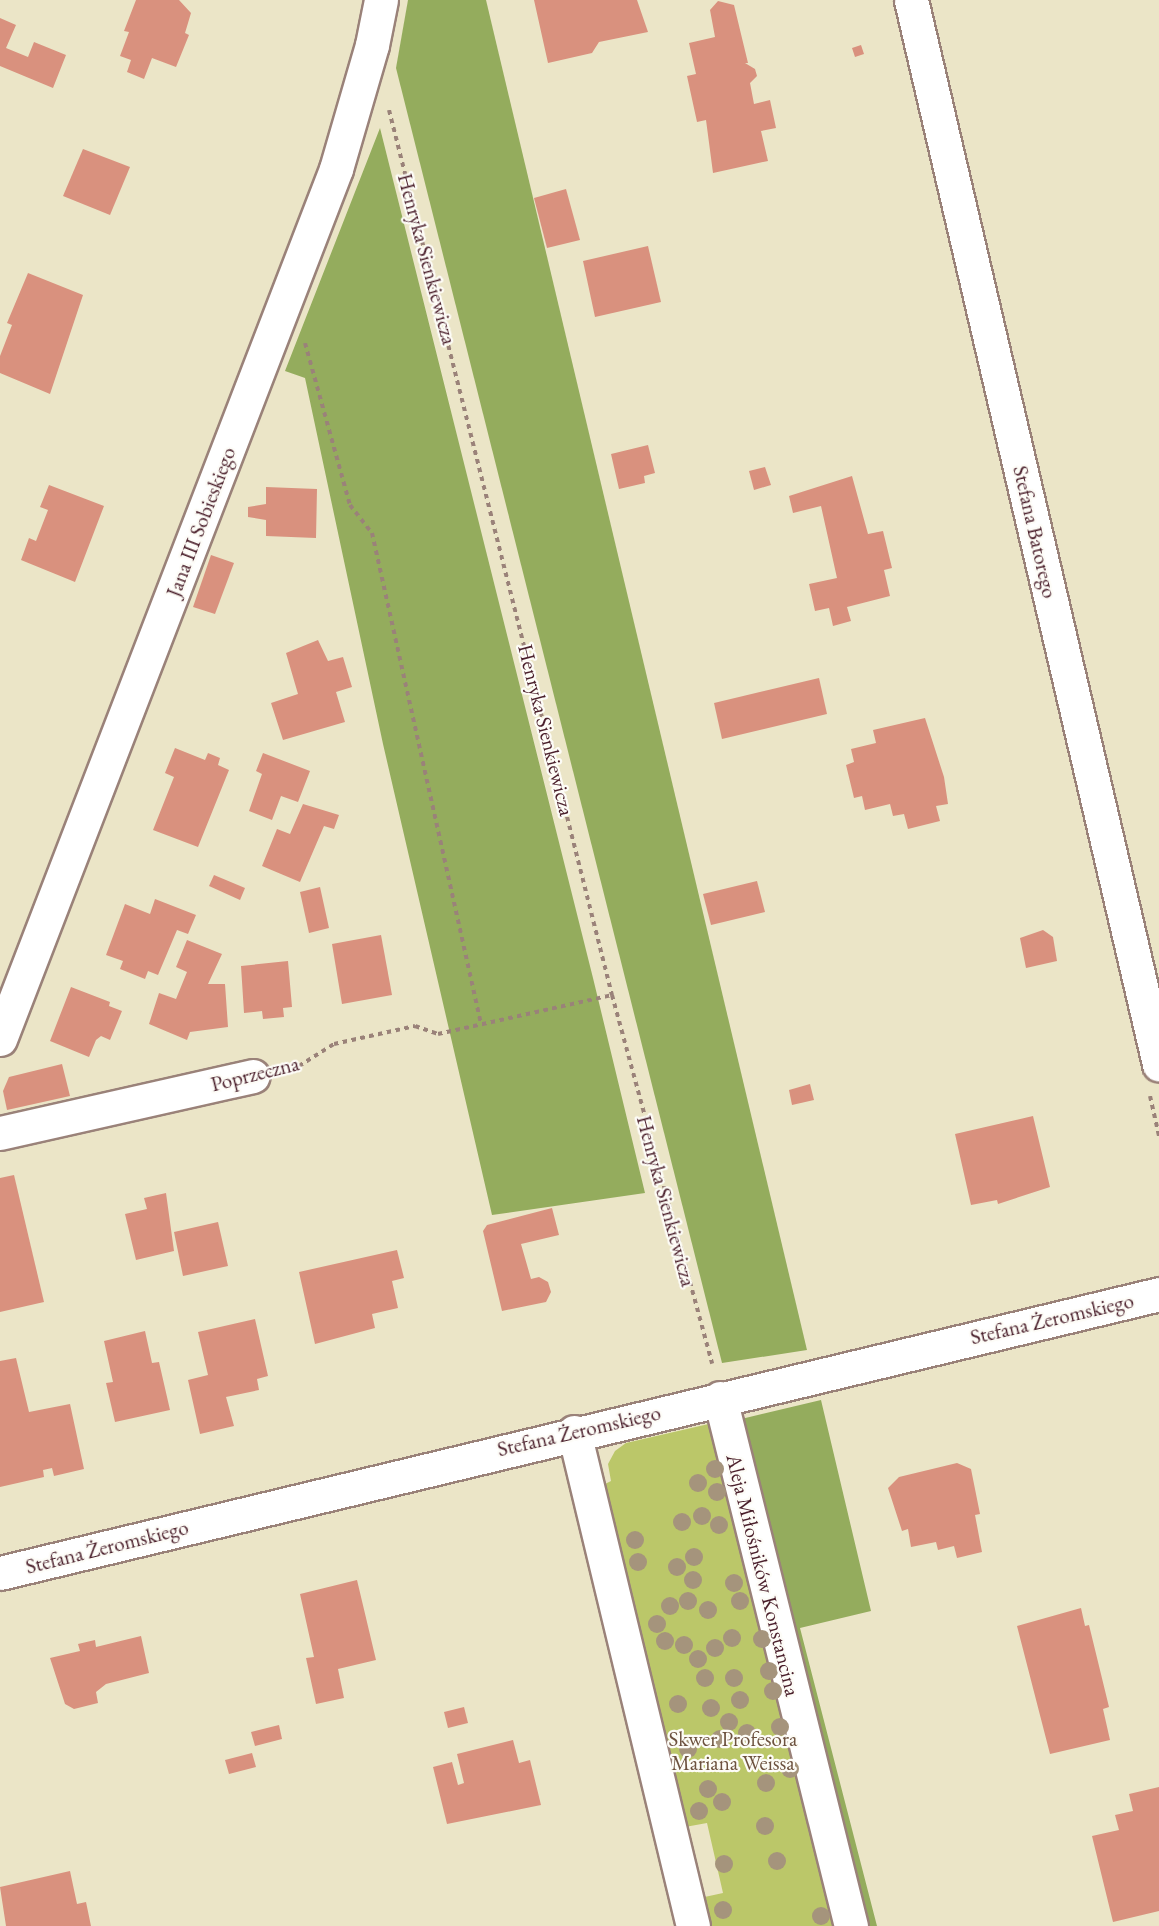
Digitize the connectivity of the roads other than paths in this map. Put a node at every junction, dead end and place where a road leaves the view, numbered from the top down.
1 (381, 0) edge
2 (911, 0) edge
3 (0, 1039) edge
4 (1159, 1064) edge
5 (253, 1076) road end
6 (0, 1133) edge
7 (1159, 1294) edge
8 (720, 1398) junction
9 (574, 1432) junction
10 (0, 1573) edge
11 (693, 1926) edge
12 (851, 1926) edge

1 - 3 street, Jana III Sobieskiego
2 - 4 street, Stefana Batorego
5 - 6 street, Poprzeczna
7 - 8 street, Stefana Żeromskiego
8 - 9 street, Stefana Żeromskiego
8 - 12 street, Aleja Miłośników Konstancina
9 - 10 street, Stefana Żeromskiego
9 - 11 street

